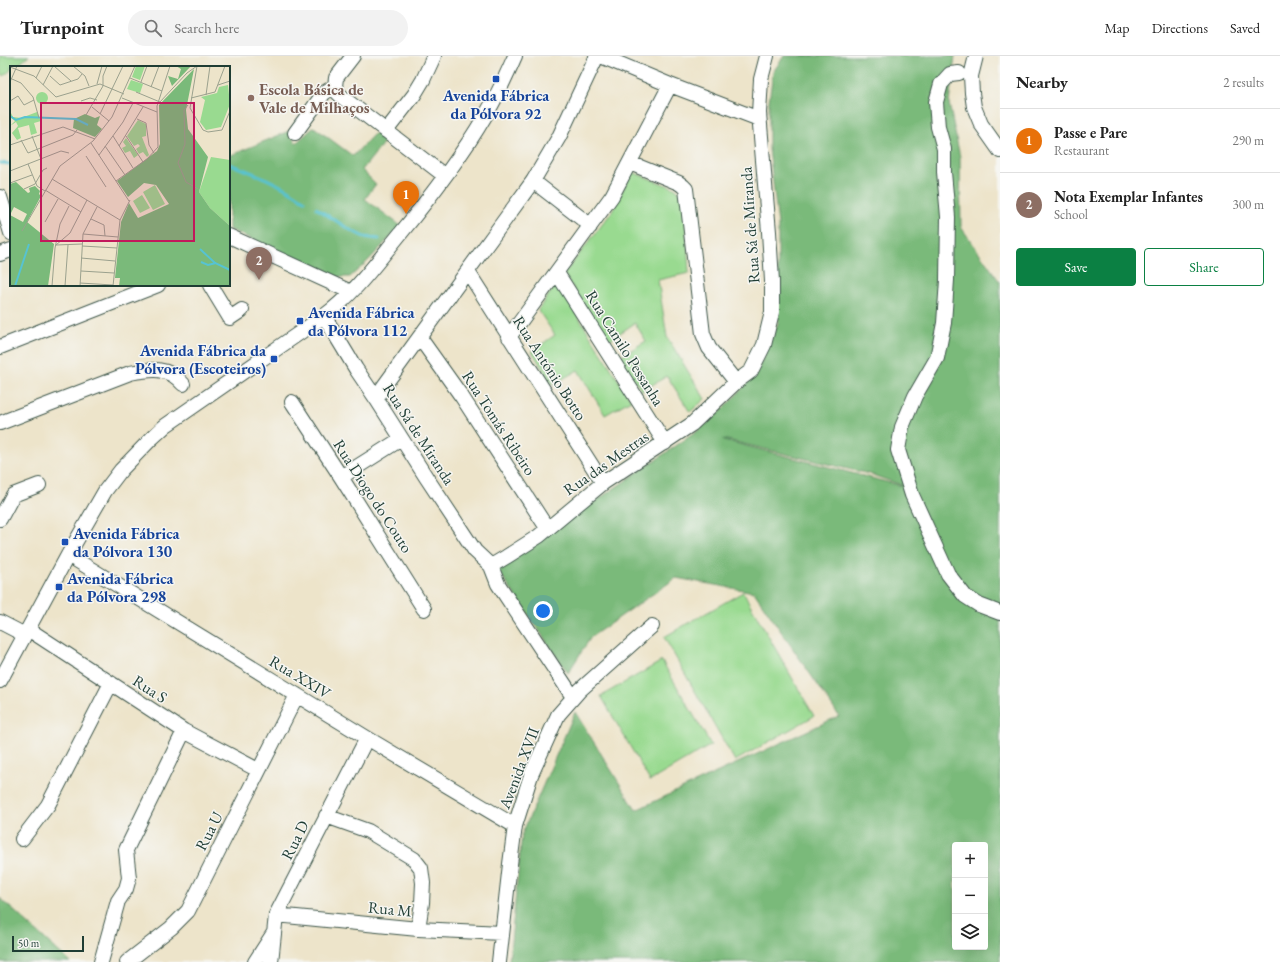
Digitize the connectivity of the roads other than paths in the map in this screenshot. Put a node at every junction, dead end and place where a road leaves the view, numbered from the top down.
1 (353, 56) edge
2 (434, 56) edge
3 (515, 56) edge
4 (597, 56) edge
5 (600, 56) edge
6 (976, 56) edge
7 (768, 59) edge
8 (959, 73) dead end
9 (670, 85) junction
10 (335, 86) junction
11 (759, 120) junction
12 (386, 131) junction
13 (295, 133) dead end
14 (1000, 151) edge
15 (630, 163) junction
16 (445, 176) junction
17 (533, 182) junction
18 (0, 197) edge
19 (590, 227) junction
20 (10, 230) edge
21 (230, 238) edge
22 (10, 250) edge
23 (0, 254) edge
24 (468, 272) junction
25 (557, 273) junction
26 (155, 286) edge
27 (211, 286) edge
28 (351, 292) junction
29 (242, 310) dead end
30 (324, 316) junction
31 (509, 337) junction
32 (420, 338) junction
33 (0, 347) edge
34 (736, 382) junction
35 (182, 384) dead end
36 (377, 400) junction
37 (292, 402) dead end
38 (0, 422) edge
39 (401, 439) junction
40 (665, 443) junction
41 (341, 477) junction
42 (603, 483) junction
43 (39, 485) dead end
44 (0, 519) edge
45 (547, 528) junction
46 (68, 555) junction
47 (491, 566) junction
48 (424, 609) dead end
49 (1000, 613) edge
50 (0, 622) edge
51 (652, 626) dead end
52 (26, 632) junction
53 (0, 681) edge
54 (111, 683) junction
55 (577, 694) junction
56 (297, 695) junction
57 (184, 731) junction
58 (367, 738) junction
59 (258, 770) junction
60 (326, 816) junction
61 (515, 826) junction
62 (22, 839) dead end
63 (276, 915) junction
64 (418, 928) junction
65 (502, 933) junction
66 (273, 934) junction
67 (101, 962) edge
68 (127, 962) edge
69 (254, 962) edge
70 (271, 962) edge
71 (499, 962) edge

1 - 10 street
2 - 12 street
3 - 16 street
4 - 17 street
5 - 9 street
6 - 14 street
7 - 11 street, Rua Sá de Miranda
8 - 49 street
9 - 11 street
9 - 15 street
10 - 12 street
10 - 13 street
11 - 34 street, Rua Sá de Miranda
12 - 16 street
15 - 19 street
15 - 34 street
16 - 28 street
17 - 19 street
17 - 24 street
18 - 20 street
19 - 25 street
21 - 28 street
22 - 23 street
24 - 31 street, Rua António Botto
24 - 32 street
25 - 31 street
25 - 40 street, Rua Camilo Pessanha
26 - 33 street
27 - 29 street
28 - 30 street
30 - 36 street, Rua Sá de Miranda
30 - 46 street
31 - 42 street, Rua António Botto
32 - 36 street
32 - 45 street, Rua Tomás Ribeiro
34 - 40 street, Rua das Mestras
35 - 38 street
36 - 39 street, Rua Sá de Miranda
37 - 41 street, Rua Diogo do Couto
39 - 41 street
39 - 47 street, Rua Sá de Miranda
40 - 42 street, Rua das Mestras
41 - 48 street, Rua Diogo do Couto
42 - 45 street, Rua das Mestras
43 - 44 street
45 - 47 street, Rua das Mestras
46 - 52 street
46 - 56 street, Rua XXIV
47 - 55 street
50 - 52 street, Rua S
51 - 55 street, Avenida XVII
52 - 53 street
52 - 54 street, Rua S
54 - 57 street, Rua S
54 - 62 street
55 - 61 street, Avenida XVII
56 - 58 street, Rua XXIV
56 - 59 street, Rua U
57 - 59 street, Rua S
57 - 67 street
58 - 60 street, Rua D
58 - 61 street, Rua XXIV
59 - 68 street, Rua U
60 - 63 street, Rua D
60 - 64 street
61 - 65 street, Avenida XVII
63 - 64 street, Rua M
63 - 66 street, Rua D
64 - 65 street, Rua M
65 - 71 street, Avenida XVII
66 - 69 street
66 - 70 street, Rua D

